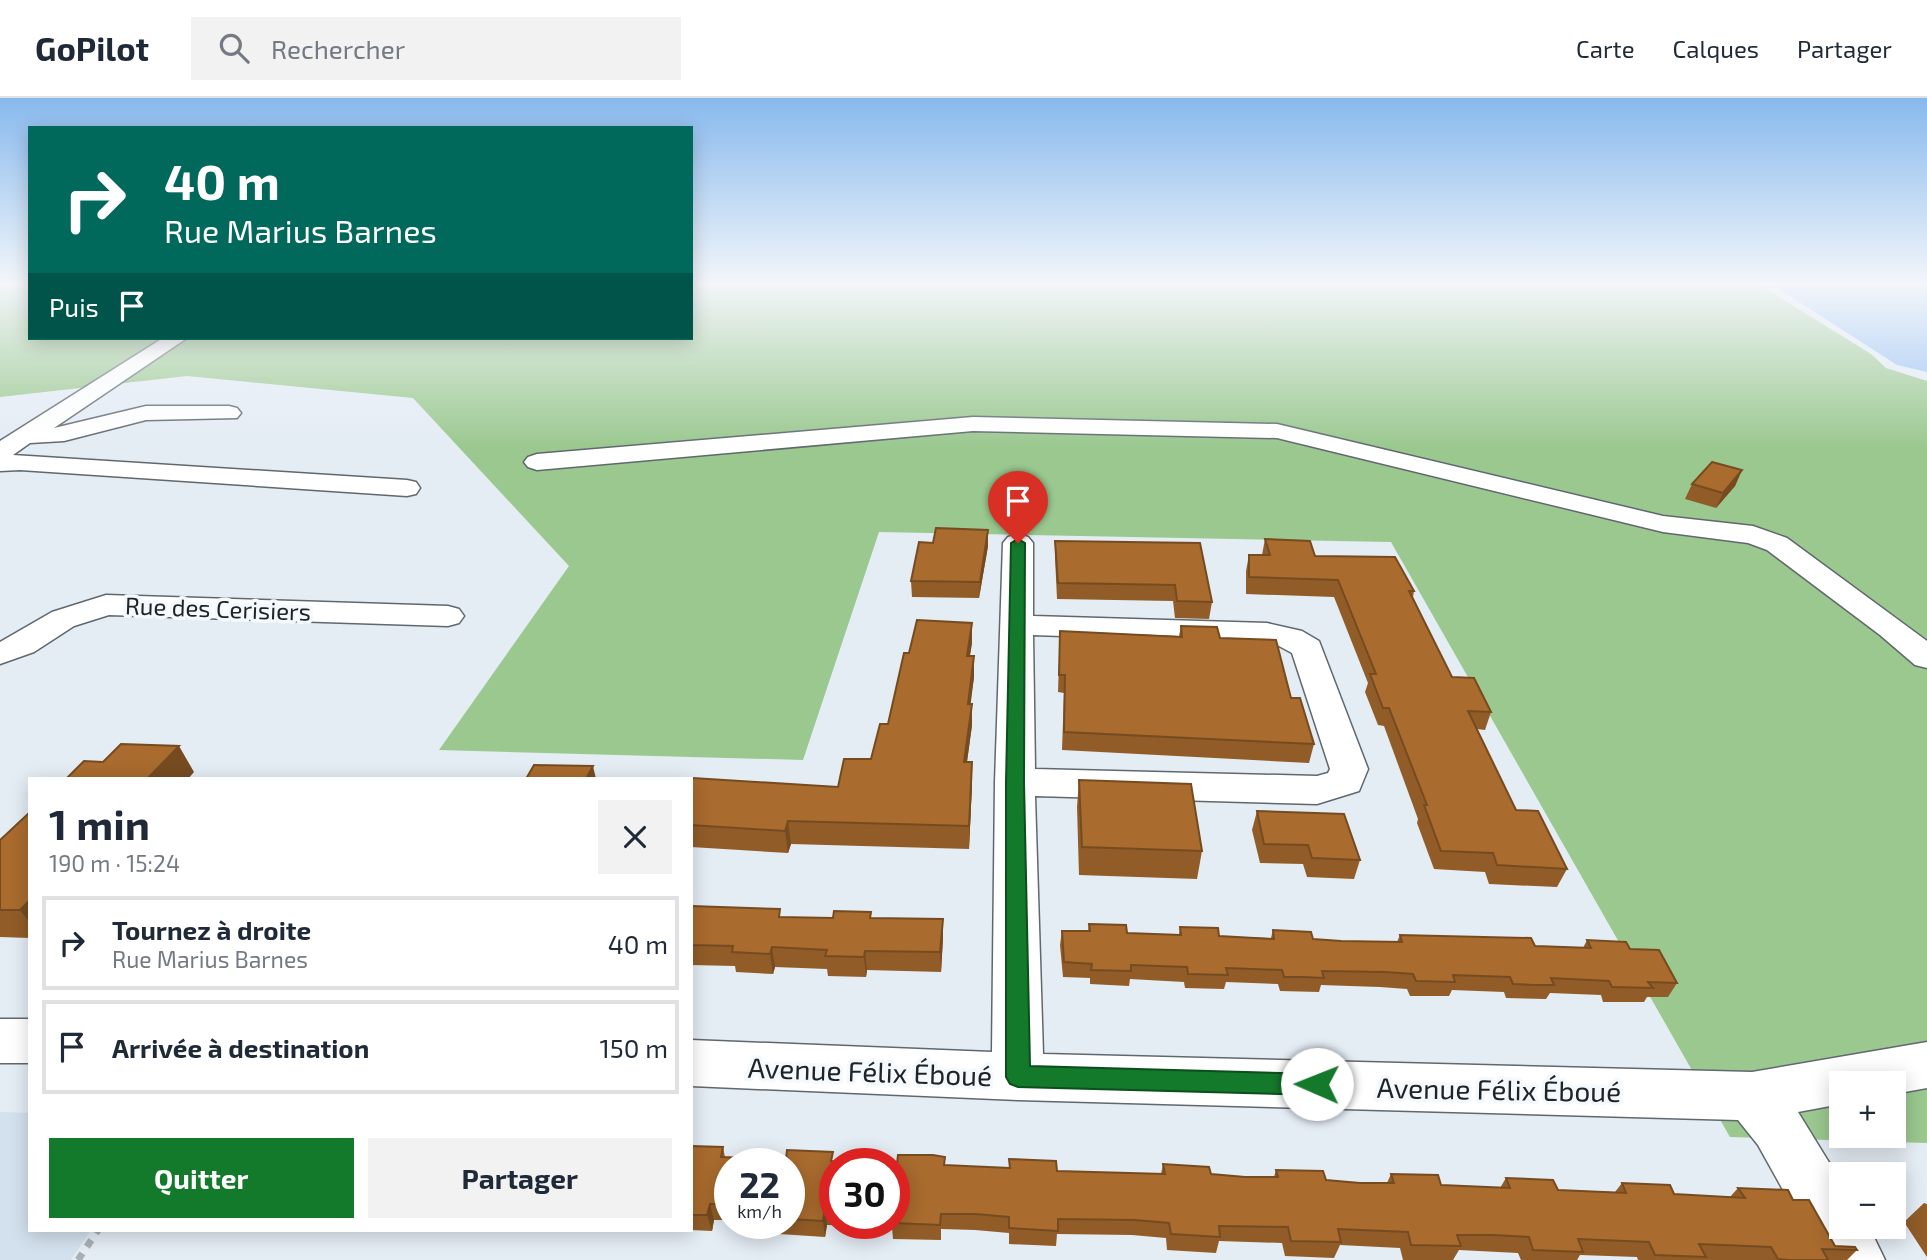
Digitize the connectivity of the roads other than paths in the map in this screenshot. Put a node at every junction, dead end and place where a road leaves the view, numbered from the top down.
1 (174, 340) edge
2 (229, 413) dead end
3 (23, 438) junction
4 (0, 452) edge
5 (0, 463) edge
6 (537, 463) dead end
7 (407, 488) dead end
8 (1018, 543) dead end
9 (448, 616) dead end
10 (1019, 625) junction
11 (0, 654) edge
12 (1927, 658) edge
13 (1015, 782) junction
14 (0, 1041) edge
15 (28, 1041) edge
16 (693, 1063) edge
17 (1927, 1065) edge
18 (1018, 1077) junction
19 (1752, 1096) junction
20 (1855, 1260) edge

1 - 3 street
2 - 3 street
3 - 4 street
5 - 7 street
6 - 12 street
8 - 10 street
9 - 11 street, Rue des Cerisiers
10 - 13 street
10 - 13 street
13 - 18 street
14 - 15 street
16 - 18 street, Avenue Félix Éboué
17 - 19 street, Avenue Félix Éboué
18 - 19 street, Avenue Félix Éboué
19 - 20 street

